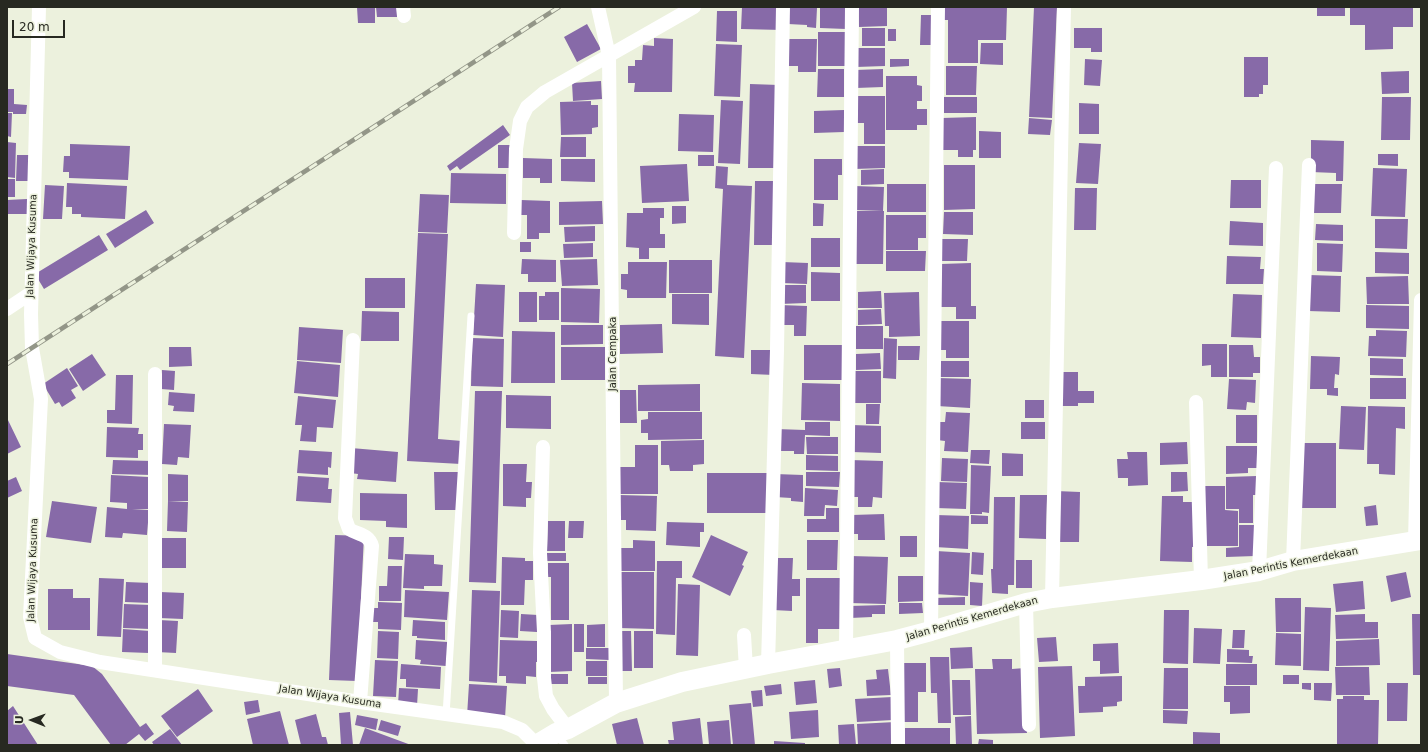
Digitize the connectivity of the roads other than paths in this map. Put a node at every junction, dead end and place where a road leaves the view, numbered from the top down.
1 (39, 7) edge
2 (598, 7) edge
3 (694, 7) edge
4 (783, 7) edge
5 (852, 7) edge
6 (938, 7) edge
7 (1064, 7) edge
8 (609, 56) junction
9 (1309, 165) dead end
10 (1276, 168) dead end
11 (514, 233) dead end
12 (31, 293) junction
13 (1421, 300) edge
14 (7, 309) edge
15 (471, 316) dead end
16 (353, 340) dead end
17 (155, 374) dead end
18 (1196, 402) dead end
19 (542, 447) dead end
20 (1418, 540) edge
21 (1293, 562) junction
22 (1259, 571) junction
23 (1202, 580) junction
24 (1052, 598) junction
25 (1026, 603) junction
26 (931, 631) junction
27 (744, 635) dead end
28 (897, 640) junction
29 (846, 650) junction
30 (768, 664) junction
31 (746, 669) junction
32 (155, 670) junction
33 (360, 702) junction
34 (616, 703) junction
35 (446, 715) junction
36 (1030, 725) dead end
37 (563, 736) edge
38 (536, 745) edge
39 (898, 745) edge

1 - 12 street, Jalan Wijaya Kusuma
2 - 8 street, Jalan Cempaka
3 - 8 street
4 - 30 street
5 - 29 street
6 - 26 street
7 - 24 street
8 - 11 street
8 - 34 street, Jalan Cempaka
9 - 21 street
10 - 22 street
12 - 14 street
12 - 32 street, Jalan Wijaya Kusuma
13 - 20 street
15 - 35 lane
16 - 33 street
17 - 32 street
18 - 23 street
19 - 37 street
20 - 21 street, Jalan Perintis Kemerdekaan
21 - 22 street, Jalan Perintis Kemerdekaan
22 - 23 street, Jalan Perintis Kemerdekaan
23 - 24 street, Jalan Perintis Kemerdekaan
24 - 25 street, Jalan Perintis Kemerdekaan
25 - 26 street, Jalan Perintis Kemerdekaan
25 - 36 street
26 - 28 street, Jalan Perintis Kemerdekaan
27 - 31 street
28 - 29 street, Jalan Perintis Kemerdekaan
28 - 39 street
29 - 30 street, Jalan Perintis Kemerdekaan
30 - 31 street, Jalan Perintis Kemerdekaan
31 - 34 street, Jalan Perintis Kemerdekaan
32 - 33 street, Jalan Wijaya Kusuma
33 - 35 street, Jalan Wijaya Kusuma
34 - 37 street, Jalan Perintis Kemerdekaan
35 - 38 street, Jalan Wijaya Kusuma
37 - 38 street, Jalan Perintis Kemerdekaan

